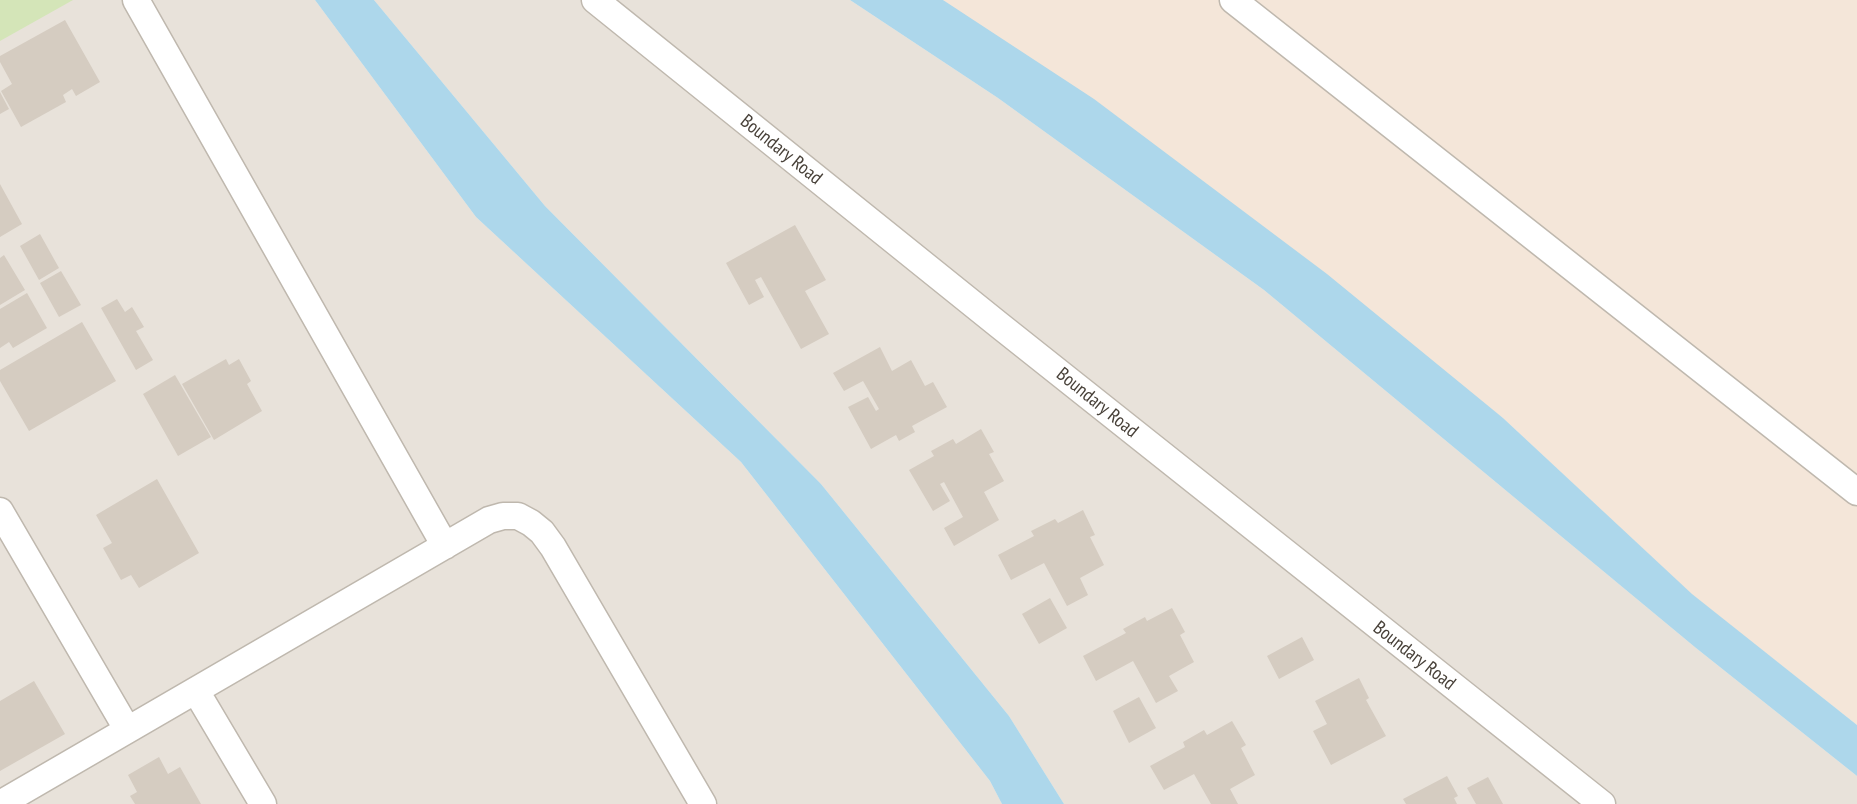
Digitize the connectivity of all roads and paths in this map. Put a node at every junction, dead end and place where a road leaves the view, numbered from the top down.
1 (136, 0) edge
2 (595, 0) edge
3 (1233, 0) edge
4 (1857, 492) edge
5 (0, 511) edge
6 (444, 546) junction
7 (196, 691) junction
8 (127, 729) junction
9 (0, 804) edge
10 (262, 804) edge
11 (703, 804) edge
12 (1602, 804) edge

1 - 6 street
2 - 12 street, Boundary Road
3 - 4 street
5 - 8 street
6 - 7 street
6 - 11 street
7 - 8 street
7 - 10 street
8 - 9 street

